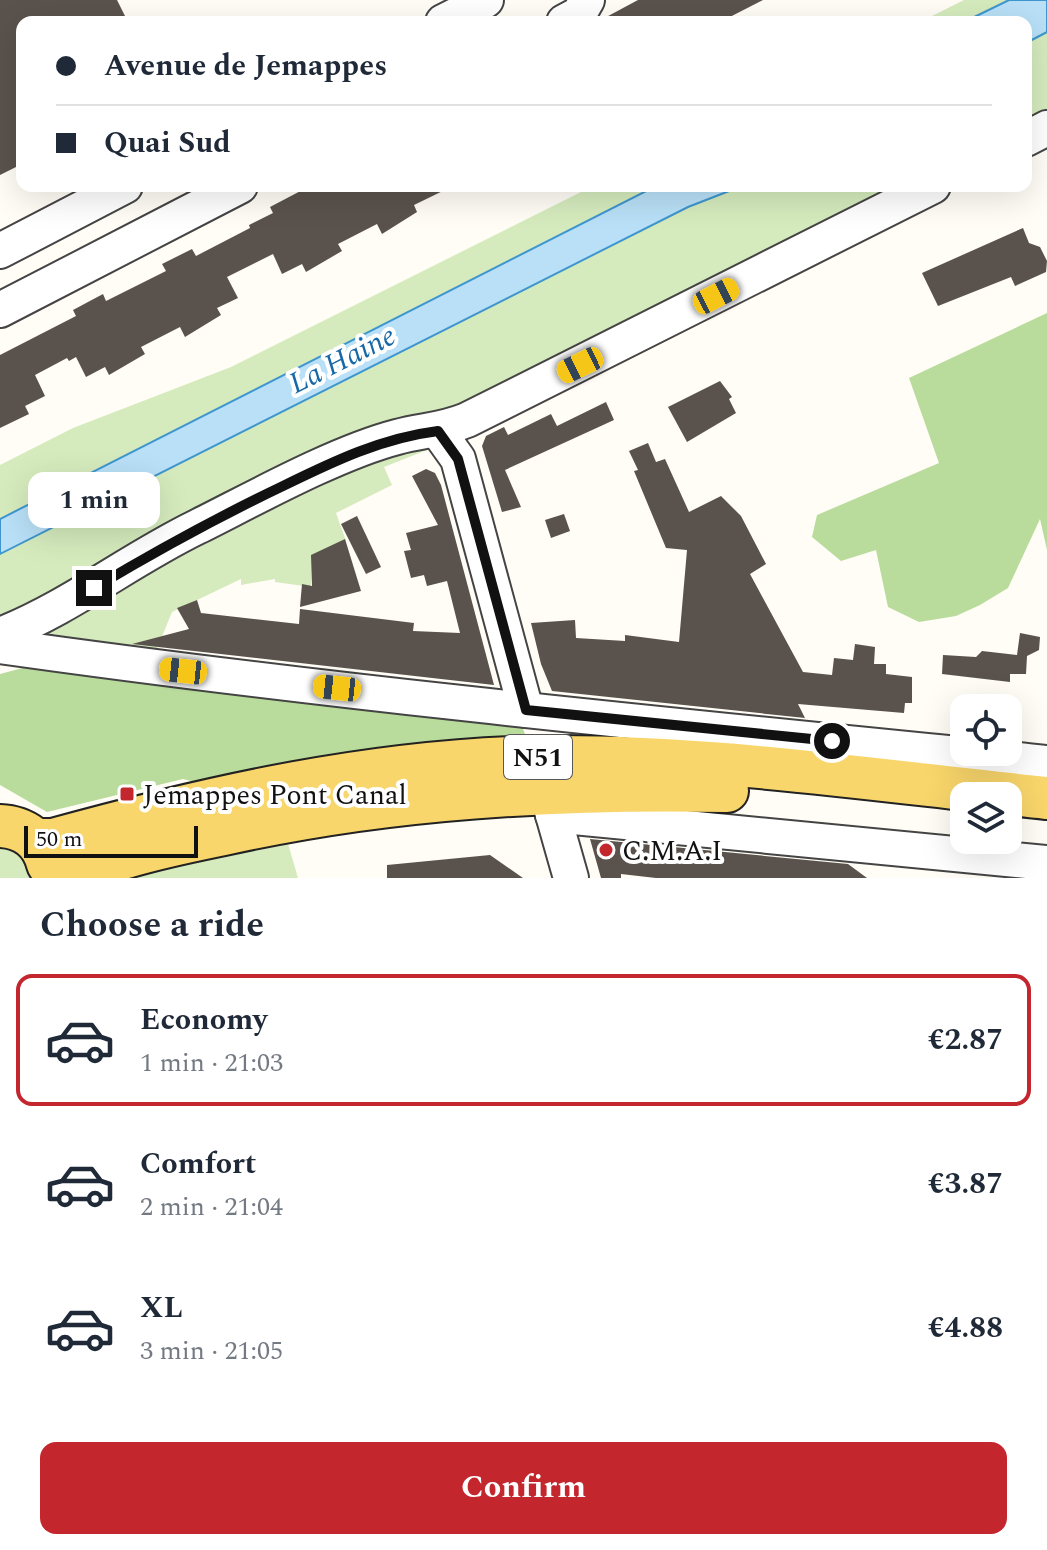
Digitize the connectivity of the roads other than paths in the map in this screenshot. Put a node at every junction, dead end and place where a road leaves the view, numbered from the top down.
1 (486, 0) edge
2 (587, 0) edge
3 (455, 16) edge
4 (575, 16) edge
5 (113, 192) edge
6 (216, 192) edge
7 (921, 192) edge
8 (188, 199) edge
9 (0, 251) edge
10 (0, 310) edge
11 (438, 431) junction
12 (0, 635) edge
13 (0, 646) edge
14 (526, 710) junction
15 (1047, 763) edge
16 (544, 777) junction
17 (1047, 798) edge
18 (950, 814) edge
19 (1022, 820) edge
20 (1047, 823) edge
21 (19, 837) edge
22 (1047, 863) edge
23 (65, 878) edge
24 (571, 878) edge

1 - 3 street
2 - 4 street
5 - 9 street
6 - 8 street
7 - 11 street
8 - 10 street
11 - 12 street
11 - 14 street
13 - 14 street
14 - 15 street
16 - 17 main road, N51
16 - 18 main road, N51
16 - 21 main road, N51
16 - 22 street
16 - 23 main road, N51
16 - 24 street
19 - 20 main road

